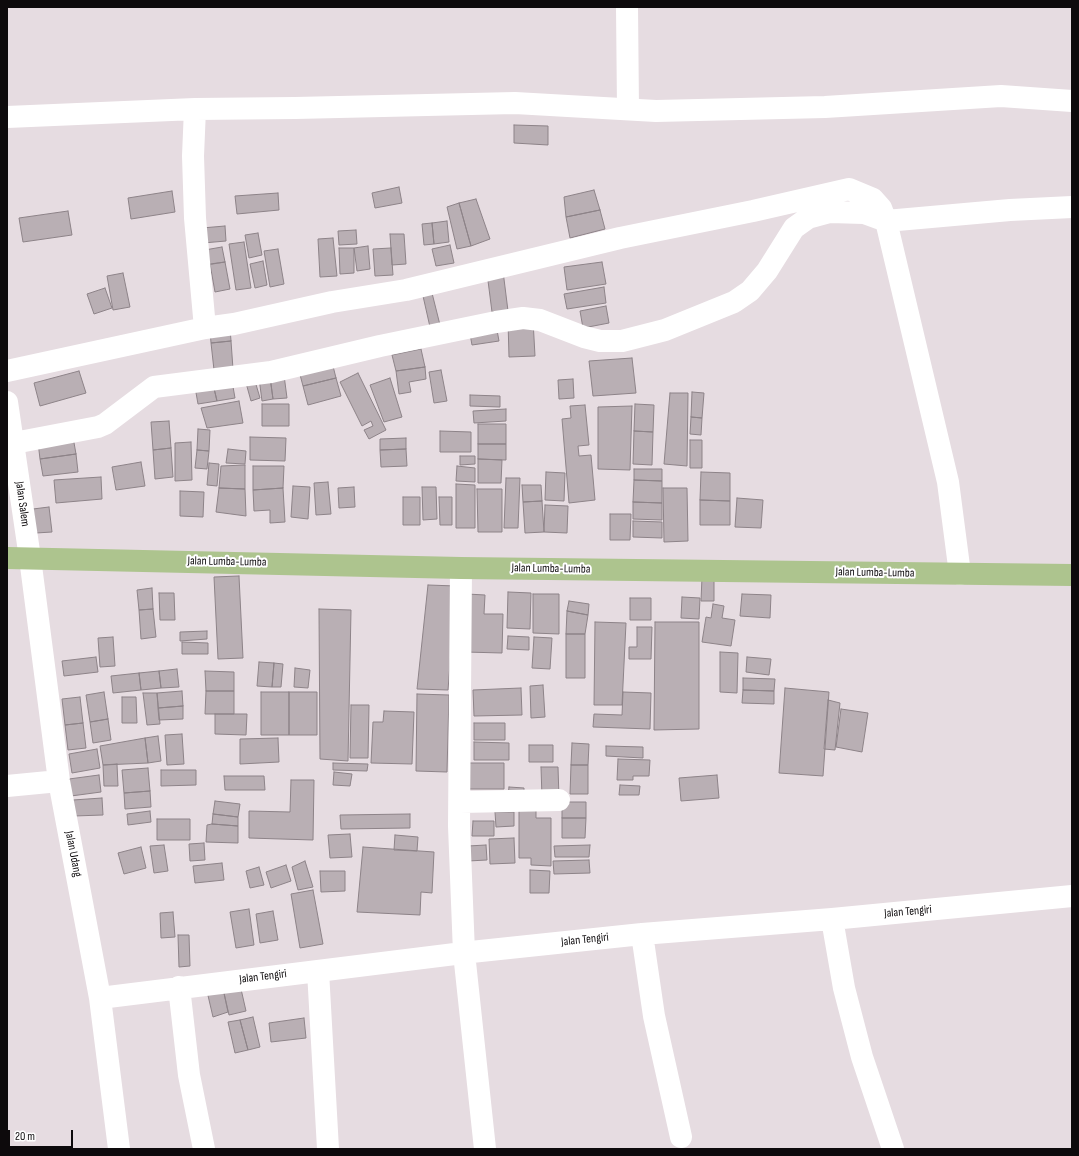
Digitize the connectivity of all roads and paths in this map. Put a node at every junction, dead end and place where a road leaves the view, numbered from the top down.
1 (627, 7) edge
2 (1072, 101) edge
3 (628, 108) junction
4 (195, 109) junction
5 (7, 117) edge
6 (1072, 207) edge
7 (886, 221) junction
8 (205, 328) junction
9 (7, 371) edge
10 (7, 402) edge
11 (14, 443) junction
12 (7, 558) edge
13 (30, 558) junction
14 (461, 568) junction
15 (960, 574) junction
16 (1072, 575) edge
17 (59, 781) junction
18 (7, 786) edge
19 (559, 800) dead end
20 (460, 802) junction
21 (1072, 896) edge
22 (832, 919) junction
23 (642, 934) junction
24 (464, 953) junction
25 (318, 971) junction
26 (179, 987) junction
27 (100, 998) junction
28 (681, 1137) dead end
29 (119, 1149) edge
30 (204, 1149) edge
31 (328, 1149) edge
32 (485, 1149) edge
33 (893, 1149) edge

1 - 3 street
2 - 3 street
3 - 4 street
4 - 5 street
4 - 8 street
6 - 7 street
7 - 8 street
7 - 11 street
7 - 15 street
8 - 9 street
10 - 11 street, Jalan Salem
11 - 13 street, Jalan Salem
12 - 13 main road, Jalan Lumba-Lumba
13 - 14 main road, Jalan Lumba-Lumba
13 - 17 street, Jalan Udang
14 - 15 main road, Jalan Lumba-Lumba
14 - 20 street
15 - 16 main road, Jalan Lumba-Lumba
17 - 18 street
17 - 27 street, Jalan Udang
19 - 20 street
20 - 24 street
21 - 22 street, Jalan Tengiri
22 - 23 street, Jalan Tengiri
22 - 33 street
23 - 24 street, Jalan Tengiri
23 - 28 street
24 - 25 street, Jalan Tengiri
24 - 32 street
25 - 26 street, Jalan Tengiri
25 - 31 street
26 - 27 street, Jalan Tengiri
26 - 30 street
27 - 29 street, Jalan Udang

